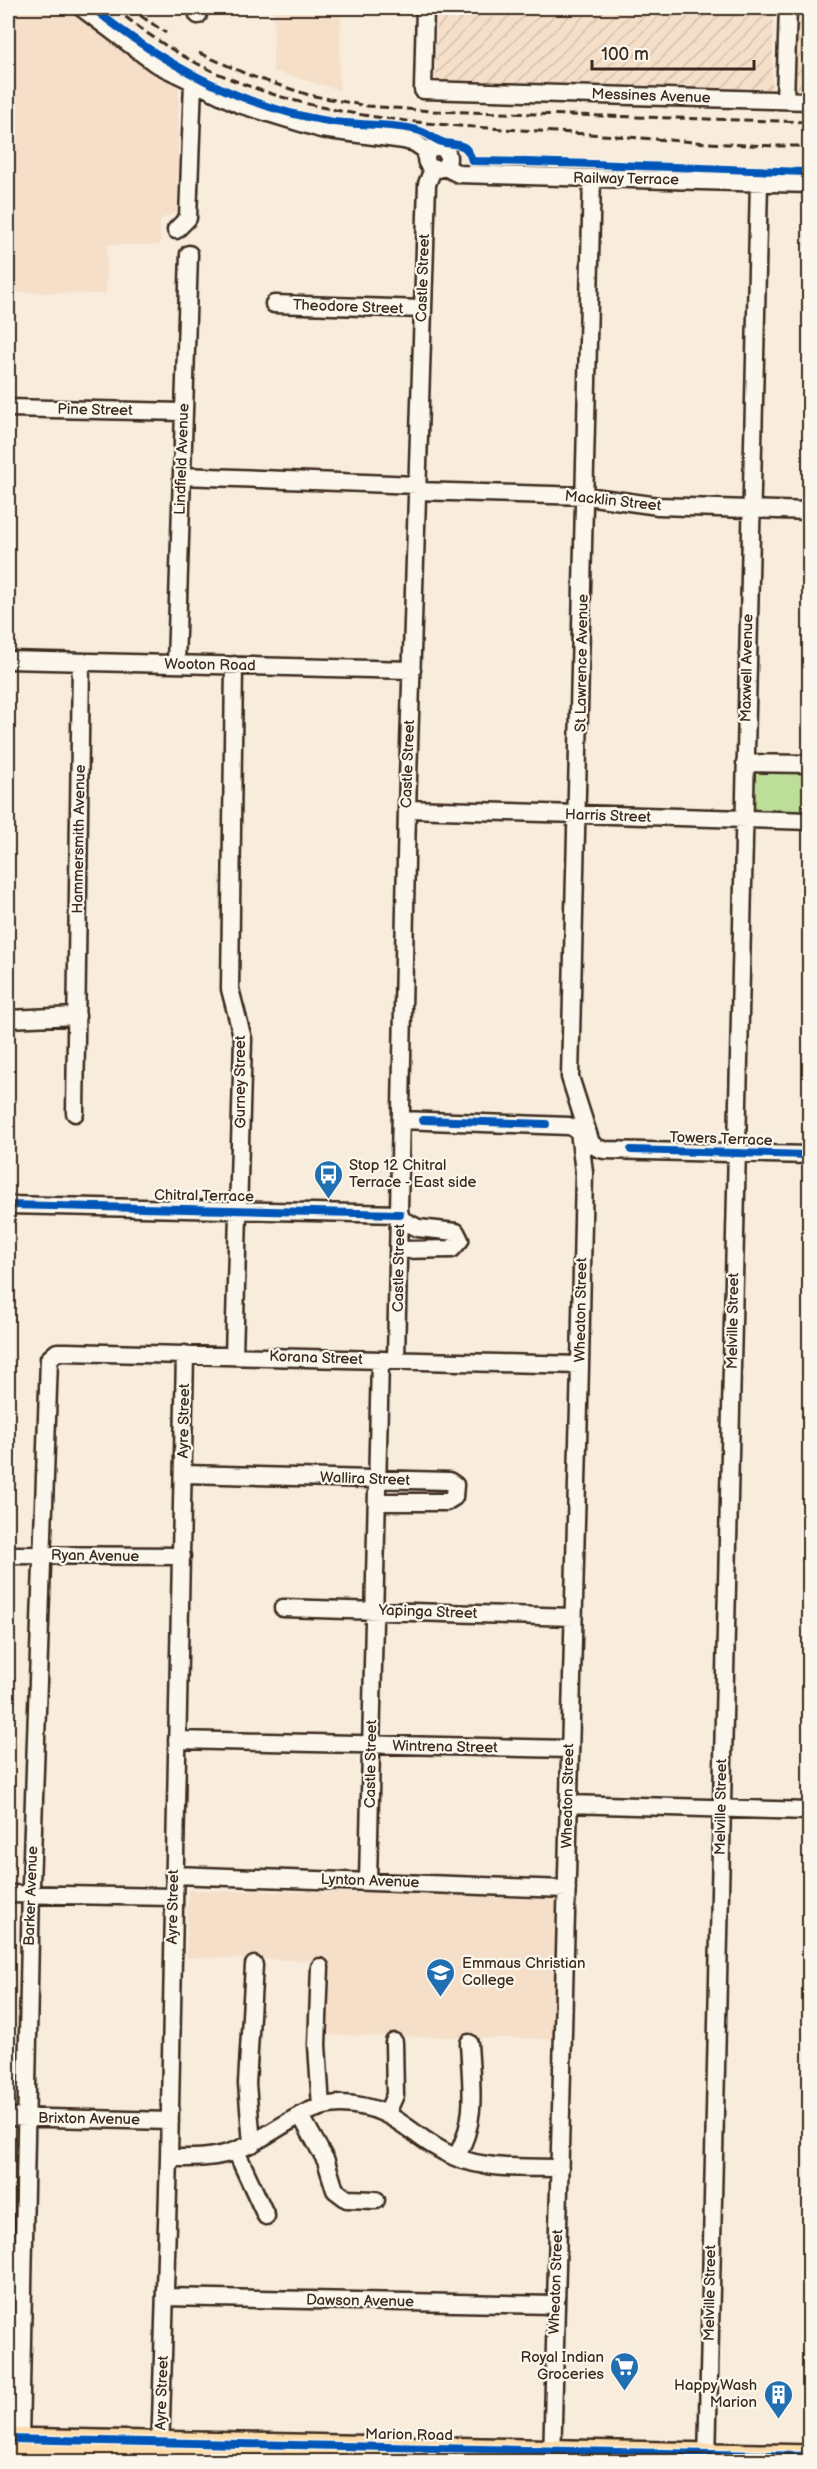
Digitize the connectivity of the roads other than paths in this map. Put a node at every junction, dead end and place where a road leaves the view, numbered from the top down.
1 (82, 8) edge
2 (425, 8) edge
3 (788, 8) edge
4 (193, 82) junction
5 (786, 100) junction
6 (810, 101) edge
7 (439, 168) junction
8 (592, 178) junction
9 (759, 182) junction
10 (810, 184) edge
11 (176, 230) dead end
12 (189, 254) dead end
13 (274, 304) dead end
14 (422, 309) junction
15 (8, 408) edge
16 (183, 412) junction
17 (182, 476) junction
18 (417, 488) junction
19 (586, 496) junction
20 (750, 509) junction
21 (810, 511) edge
22 (8, 660) edge
23 (81, 662) junction
24 (176, 664) junction
25 (234, 665) junction
26 (412, 670) junction
27 (745, 763) junction
28 (810, 764) edge
29 (407, 809) junction
30 (578, 815) junction
31 (744, 819) junction
32 (810, 821) edge
33 (77, 1016) junction
34 (8, 1019) edge
35 (75, 1113) dead end
36 (400, 1120) junction
37 (579, 1131) junction
38 (591, 1144) junction
39 (737, 1153) junction
40 (810, 1155) edge
41 (8, 1204) edge
42 (239, 1210) junction
43 (400, 1216) junction
44 (399, 1250) junction
45 (52, 1354) joint
46 (185, 1354) junction
47 (234, 1355) junction
48 (388, 1360) junction
49 (580, 1365) junction
50 (184, 1473) junction
51 (378, 1479) junction
52 (377, 1502) junction
53 (8, 1555) edge
54 (43, 1555) junction
55 (182, 1557) junction
56 (283, 1608) dead end
57 (375, 1611) junction
58 (573, 1617) junction
59 (177, 1740) junction
60 (371, 1746) junction
61 (569, 1749) junction
62 (568, 1804) junction
63 (721, 1809) junction
64 (810, 1811) edge
65 (174, 1875) junction
66 (368, 1881) junction
67 (567, 1889) junction
68 (8, 1894) edge
69 (31, 1894) junction
70 (173, 1897) junction
71 (254, 1965) dead end
72 (320, 1967) dead end
73 (394, 2042) dead end
74 (469, 2043) dead end
75 (321, 2107) junction
76 (387, 2113) junction
77 (301, 2116) junction
78 (8, 2117) edge
79 (26, 2118) junction
80 (170, 2121) junction
81 (252, 2144) junction
82 (236, 2151) junction
83 (456, 2157) junction
84 (169, 2158) junction
85 (560, 2168) junction
86 (376, 2200) dead end
87 (266, 2216) dead end
88 (165, 2297) junction
89 (555, 2305) junction
90 (12, 2444) edge
91 (160, 2451) junction
92 (221, 2456) edge
93 (541, 2456) edge
94 (810, 2456) edge
95 (707, 2458) edge

1 - 4 street
2 - 5 street, Messines Avenue
3 - 5 street
4 - 7 street
4 - 11 street
5 - 6 street, Messines Avenue
7 - 8 street, Railway Terrace
7 - 14 street, Castle Street
8 - 9 street, Railway Terrace
8 - 19 street, St Lawrence Avenue
9 - 10 street, Railway Terrace
9 - 20 street, Maxwell Avenue
12 - 16 street, Lindfield Avenue
13 - 14 street, Theodore Street
14 - 18 street, Castle Street
15 - 16 street, Pine Street
16 - 17 street, Lindfield Avenue
17 - 18 street, Macklin Street
17 - 24 street, Lindfield Avenue
18 - 19 street, Macklin Street
18 - 26 street, Castle Street
19 - 20 street, Macklin Street
19 - 30 street, St Lawrence Avenue
20 - 21 street, Macklin Street
20 - 27 street, Maxwell Avenue
22 - 23 street, Wooton Road
23 - 24 street, Wooton Road
23 - 33 street, Hammersmith Avenue
24 - 25 street, Wooton Road
25 - 26 street, Wooton Road
25 - 42 street, Gurney Street
26 - 29 street, Castle Street
27 - 28 street
27 - 31 street, Maxwell Avenue
29 - 30 street, Harris Street
29 - 36 street, Castle Street
30 - 31 street, Harris Street
30 - 38 street, St Lawrence Avenue
31 - 32 street, Harris Street
31 - 39 street, Maxwell Avenue
33 - 34 street
33 - 35 street, Hammersmith Avenue
36 - 37 street
36 - 43 street, Castle Street
37 - 38 street
37 - 49 street, Wheaton Street
38 - 39 street, Towers Terrace
39 - 40 street, Towers Terrace
39 - 63 street, Melville Street
41 - 42 street, Chitral Terrace
42 - 43 street, Chitral Terrace
42 - 47 street, Gurney Street
43 - 44 street, Castle Street
43 - 44 street, Chitral Terrace
44 - 48 street, Castle Street
45 - 46 street, Korana Street
45 - 54 street, Barker Avenue
46 - 47 street, Korana Street
46 - 50 street, Ayre Street
47 - 48 street, Korana Street
48 - 49 street, Korana Street
48 - 51 street, Castle Street
49 - 58 street, Wheaton Street
50 - 51 street, Wallira Street
50 - 55 street, Ayre Street
51 - 52 street, Castle Street
51 - 52 street, Wallira Street
52 - 57 street, Castle Street
53 - 54 street, Ryan Avenue
54 - 55 street, Ryan Avenue
54 - 69 street, Barker Avenue
55 - 59 street, Ayre Street
56 - 57 street, Yapinga Street
57 - 58 street, Yapinga Street
57 - 60 street, Castle Street
58 - 61 street, Wheaton Street
59 - 60 street, Wintrena Street
59 - 65 street, Ayre Street
60 - 61 street, Wintrena Street
60 - 66 street, Castle Street
61 - 62 street, Wheaton Street
62 - 63 street
62 - 67 street, Wheaton Street
63 - 64 street
63 - 95 street, Melville Street
65 - 66 street, Lynton Avenue
65 - 70 street, Ayre Street
66 - 67 street, Lynton Avenue
67 - 85 street, Wheaton Street
68 - 69 street
69 - 70 street
69 - 79 street, Barker Avenue
70 - 80 street, Ayre Street
71 - 81 street
72 - 75 street
73 - 76 street
74 - 83 street
75 - 76 street
75 - 77 street
76 - 83 street
77 - 81 street
77 - 86 street
78 - 79 street, Brixton Avenue
79 - 80 street, Brixton Avenue
79 - 90 street, Barker Avenue
80 - 84 street, Ayre Street
81 - 82 street
82 - 84 street
82 - 87 street
83 - 85 street
84 - 88 street, Ayre Street
85 - 89 street, Wheaton Street
88 - 89 street, Dawson Avenue
88 - 91 street, Ayre Street
89 - 93 street, Wheaton Street
90 - 91 main road, Marion Road
91 - 92 main road, Marion Road
92 - 93 main road, Marion Road
93 - 95 main road, Marion Road
94 - 95 main road, Marion Road

